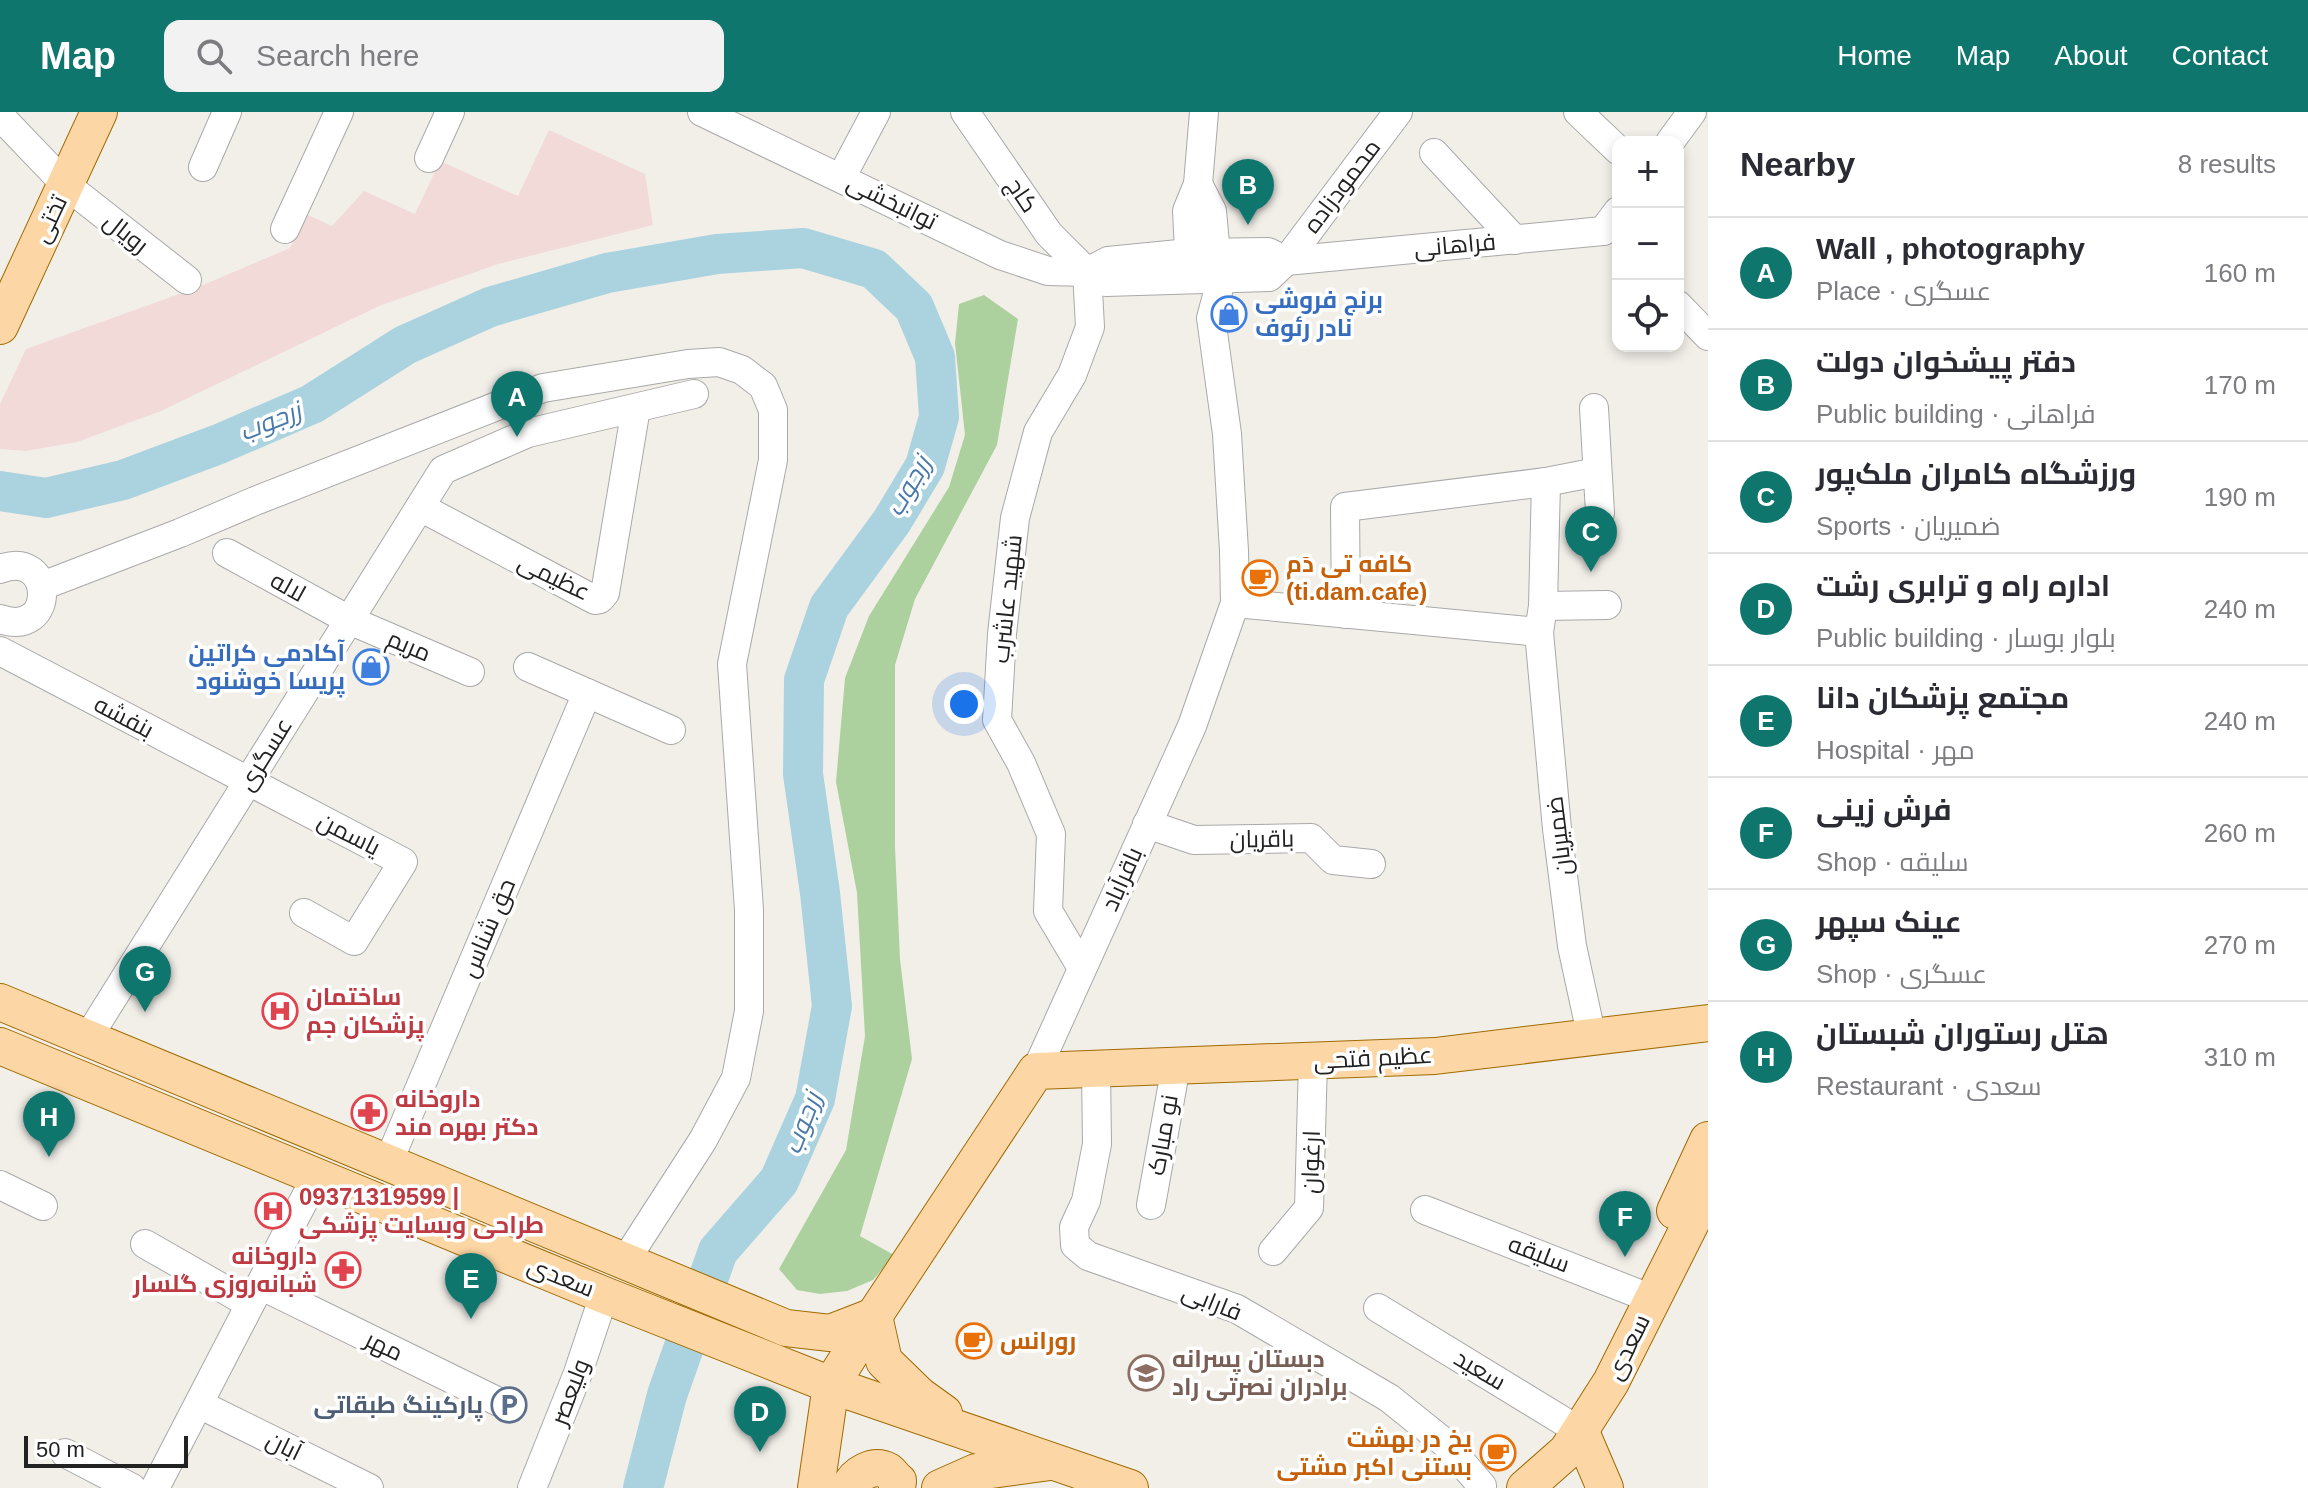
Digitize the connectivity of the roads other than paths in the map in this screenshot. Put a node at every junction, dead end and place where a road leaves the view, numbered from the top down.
1 (99, 112) edge
2 (227, 112) edge
3 (339, 112) edge
4 (450, 112) edge
5 (702, 112) edge
6 (876, 112) edge
7 (965, 112) edge
8 (1204, 112) edge
9 (1398, 112) edge
10 (1578, 112) edge
11 (1692, 112) edge
12 (0, 116) edge
13 (1674, 136) edge
14 (1612, 144) edge
15 (1434, 153) dead end
16 (429, 158) dead end
17 (203, 167) dead end
18 (841, 178) junction
19 (66, 185) junction
20 (285, 229) dead end
21 (1612, 229) edge
22 (1515, 240) junction
23 (1286, 261) junction
24 (1203, 266) junction
25 (1087, 272) junction
26 (187, 280) dead end
27 (1684, 311) edge
28 (0, 326) edge
29 (1708, 336) edge
30 (694, 394) dead end
31 (636, 408) junction
32 (1594, 408) dead end
33 (1597, 472) junction
34 (1546, 482) junction
35 (420, 507) junction
36 (1600, 513) dead end
37 (227, 553) dead end
38 (0, 569) edge
39 (42, 586) junction
40 (1235, 603) junction
41 (1607, 605) dead end
42 (1346, 614) junction
43 (0, 619) edge
44 (1541, 619) junction
45 (349, 620) junction
46 (0, 651) edge
47 (528, 667) dead end
48 (470, 672) dead end
49 (587, 693) junction
50 (671, 730) dead end
51 (247, 782) junction
52 (1147, 824) junction
53 (1371, 864) dead end
54 (304, 913) dead end
55 (1082, 968) junction
56 (0, 1002) edge
57 (1704, 1026) edge
58 (1592, 1038) junction
59 (87, 1039) junction
60 (2, 1053) edge
61 (1313, 1060) junction
62 (1176, 1066) junction
63 (1096, 1069) junction
64 (1036, 1071) junction
65 (1708, 1140) edge
66 (388, 1163) junction
67 (316, 1177) junction
68 (0, 1185) edge
69 (1708, 1189) edge
70 (1151, 1205) dead end
71 (43, 1206) dead end
72 (1425, 1210) dead end
73 (145, 1244) dead end
74 (1273, 1251) dead end
75 (633, 1264) junction
76 (255, 1295) junction
77 (1652, 1299) junction
78 (618, 1300) junction
79 (1378, 1308) dead end
80 (874, 1316) junction
81 (786, 1328) junction
82 (771, 1362) junction
83 (831, 1385) junction
84 (199, 1404) junction
85 (507, 1406) dead end
86 (972, 1432) junction
87 (1581, 1432) junction
88 (65, 1453) dead end
89 (1057, 1462) junction
90 (1482, 1486) dead end
91 (132, 1488) edge
92 (155, 1488) edge
93 (369, 1488) edge
94 (532, 1488) edge
95 (816, 1488) edge
96 (849, 1488) edge
97 (897, 1488) edge
98 (940, 1488) edge
99 (1130, 1488) edge
100 (1526, 1488) edge
101 (1605, 1488) edge

1 - 19 main road, تختی
2 - 17 street
3 - 20 street
4 - 16 street
5 - 18 street, توانبخشی
6 - 18 street
7 - 25 street, کاج
8 - 24 street, باقرآباد
9 - 23 street, محمودزاده
10 - 14 street
11 - 13 street
12 - 19 street, رویال
15 - 22 street
18 - 25 street, توانبخشی
19 - 26 street, رویال
19 - 28 main road, تختی
21 - 22 street, فراهانی
22 - 23 street, فراهانی
23 - 24 street, فراهانی
24 - 25 street, توانبخشی
24 - 40 street, باقرآباد
25 - 55 street, شهید عاشرب
27 - 29 street
30 - 31 street
31 - 35 street, عسگری
31 - 35 street, عظیمی
32 - 33 street
33 - 34 street
33 - 36 street
34 - 42 street
34 - 44 street, ضمیریان
35 - 45 street, عسگری
37 - 45 street, لاله
38 - 39 street
39 - 43 street
39 - 75 street
40 - 42 street
40 - 52 street, باقرآباد
41 - 44 street
42 - 44 street
44 - 58 street, ضمیریان
45 - 48 street, مریم
45 - 51 street, عسگری
46 - 51 street, بنفشه
47 - 49 street
49 - 50 street
49 - 66 street, حق شناس
51 - 54 street, یاسمن
51 - 59 street, عسگری
52 - 53 street, باقریان
52 - 55 street, باقرآباد
55 - 64 street, باقرآباد
56 - 59 main road, سعدی
57 - 58 main road, عظیم فتحی
58 - 61 main road, عظیم فتحی
59 - 66 main road, سعدی
60 - 67 main road, سعدی
61 - 62 main road, عظیم فتحی
61 - 74 street, ارغوان
62 - 63 main road, عظیم فتحی
62 - 70 street, نو مبارک
63 - 64 main road, عظیم فتحی
63 - 90 street, فارابی
64 - 80 main road, باقرآباد
65 - 77 main road
66 - 75 main road, سعدی
67 - 76 street
67 - 78 main road, سعدی
68 - 71 street
69 - 77 main road, سعدی
72 - 77 street, سلیقه
73 - 76 street, مهر
75 - 81 main road, سعدی
76 - 84 street
76 - 85 street, مهر
77 - 87 main road, سعدی
78 - 82 main road, سعدی
78 - 94 street, ولیعصر
79 - 87 street, سعید
80 - 81 main road, سعدی
80 - 83 main road, باقرآباد
80 - 86 main road
81 - 82 main road
82 - 83 main road, سعدی
83 - 86 main road, سعدی
83 - 95 main road
84 - 92 street
84 - 93 street, آبان
86 - 89 main road, سعدی
87 - 100 main road, سعدی
87 - 101 main road
88 - 91 street
89 - 98 main road
89 - 99 main road, سعدی
96 - 97 main road

